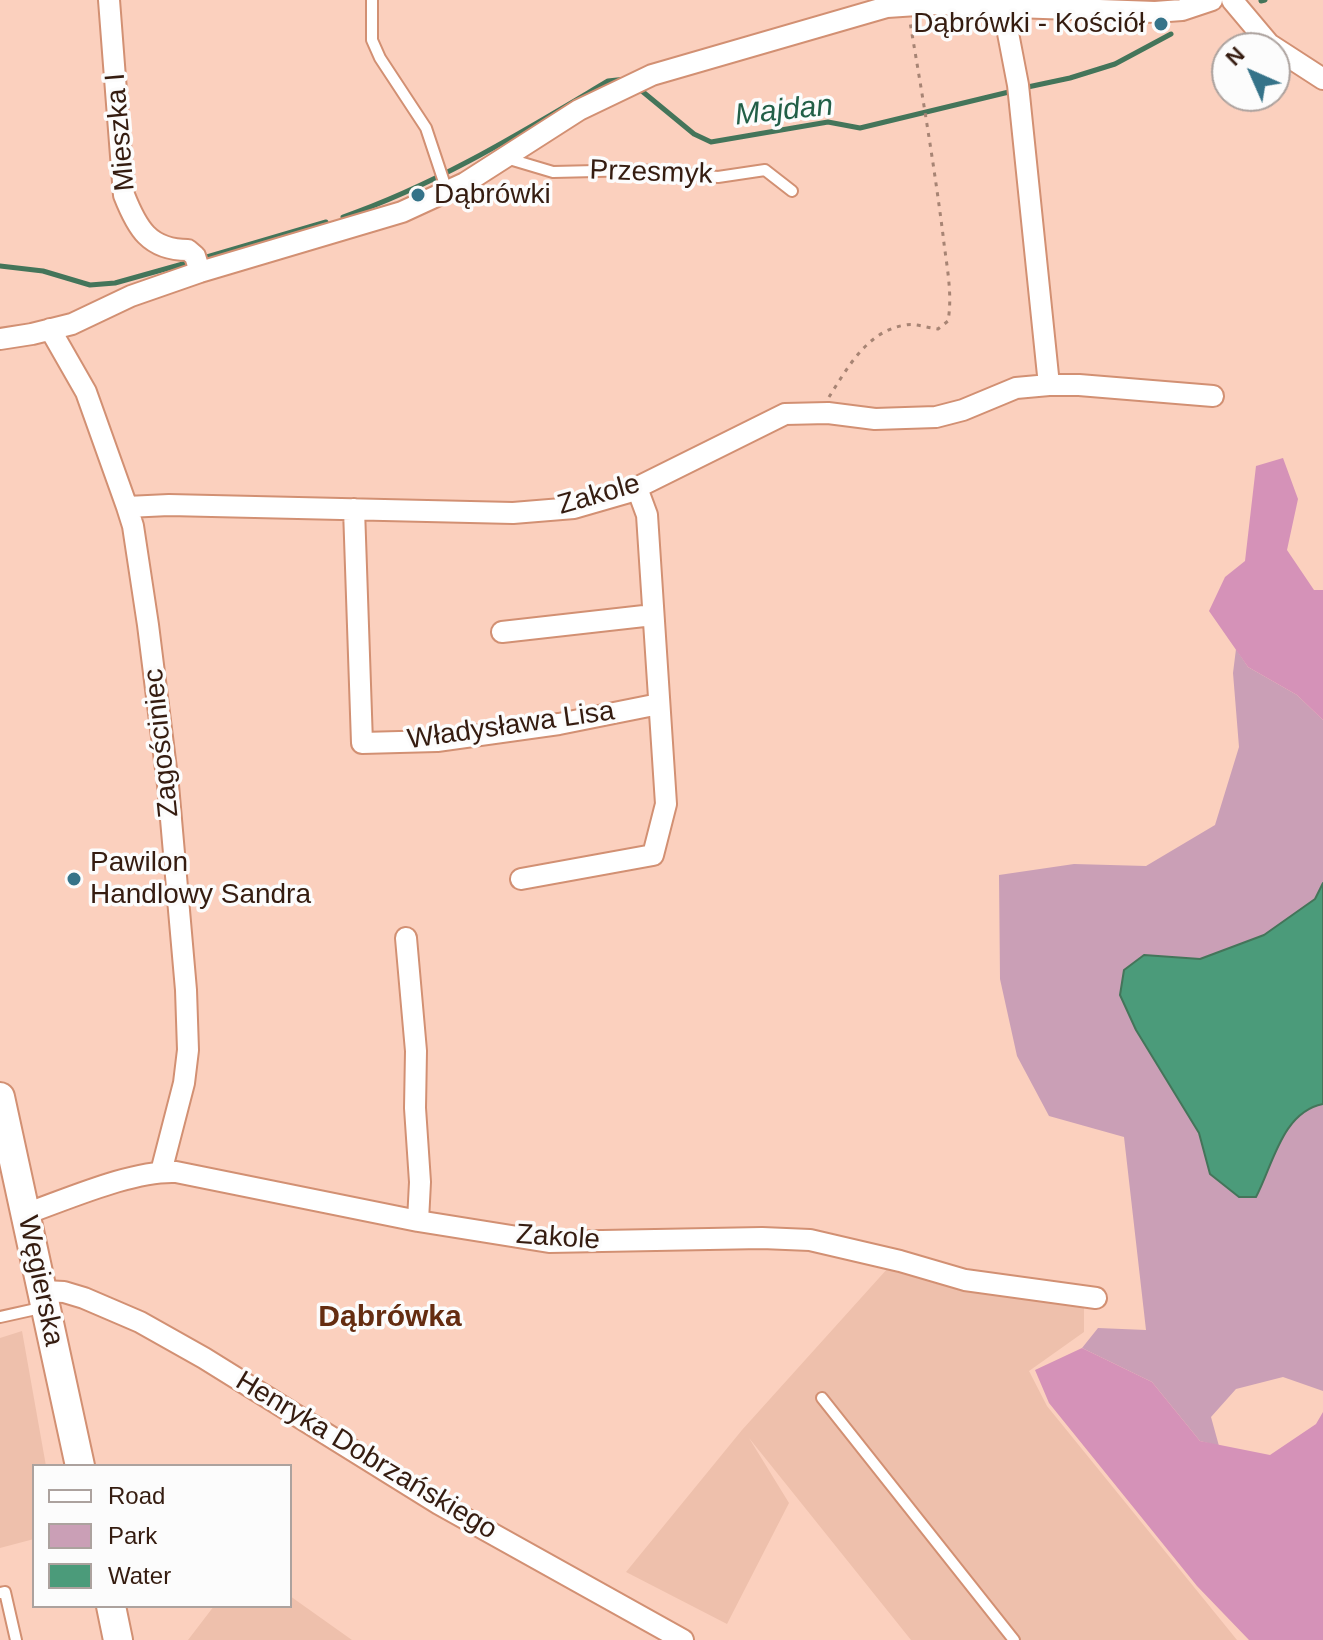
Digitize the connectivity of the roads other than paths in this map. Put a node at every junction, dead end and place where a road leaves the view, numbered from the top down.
1 (109, 0) edge
2 (372, 0) edge
3 (1212, 0) edge
4 (1232, 0) edge
5 (1003, 7) junction
6 (1323, 79) edge
7 (504, 157) junction
8 (443, 181) junction
9 (792, 191) dead end
10 (198, 265) junction
11 (50, 329) junction
12 (0, 339) edge
13 (1049, 385) junction
14 (1213, 396) dead end
15 (637, 488) junction
16 (127, 507) junction
17 (354, 509) junction
18 (653, 615) junction
19 (502, 632) dead end
20 (659, 704) junction
21 (521, 879) dead end
22 (406, 938) dead end
23 (0, 1097) edge
24 (161, 1172) junction
25 (25, 1214) junction
26 (418, 1221) junction
27 (1096, 1298) dead end
28 (44, 1299) junction
29 (0, 1317) edge
30 (822, 1398) dead end
31 (80, 1464) edge
32 (0, 1593) edge
33 (111, 1608) edge
34 (16, 1640) edge
35 (118, 1640) edge
36 (683, 1640) edge
37 (1014, 1640) edge

1 - 10 street, Mieszka I
2 - 8 lane
3 - 5 street
4 - 6 street
5 - 7 street
5 - 13 street
7 - 8 street
7 - 9 lane, Przesmyk
8 - 10 street
10 - 11 street
11 - 12 street
11 - 16 street, Zagościniec
13 - 14 street, Zakole
13 - 15 street, Zakole
15 - 17 street, Zakole
15 - 18 street
16 - 17 street, Zakole
16 - 24 street, Zagościniec
17 - 20 street, Władysława Lisa
18 - 19 street
18 - 20 street
20 - 21 street
22 - 26 street
23 - 25 main road, Węgierska
24 - 25 street, Zakole
24 - 26 street, Zakole
25 - 28 main road, Węgierska
26 - 27 street, Zakole
28 - 29 lane
28 - 31 main road, Węgierska
28 - 36 street, Henryka Dobrzańskiego
30 - 37 lane
32 - 34 lane
33 - 35 main road

